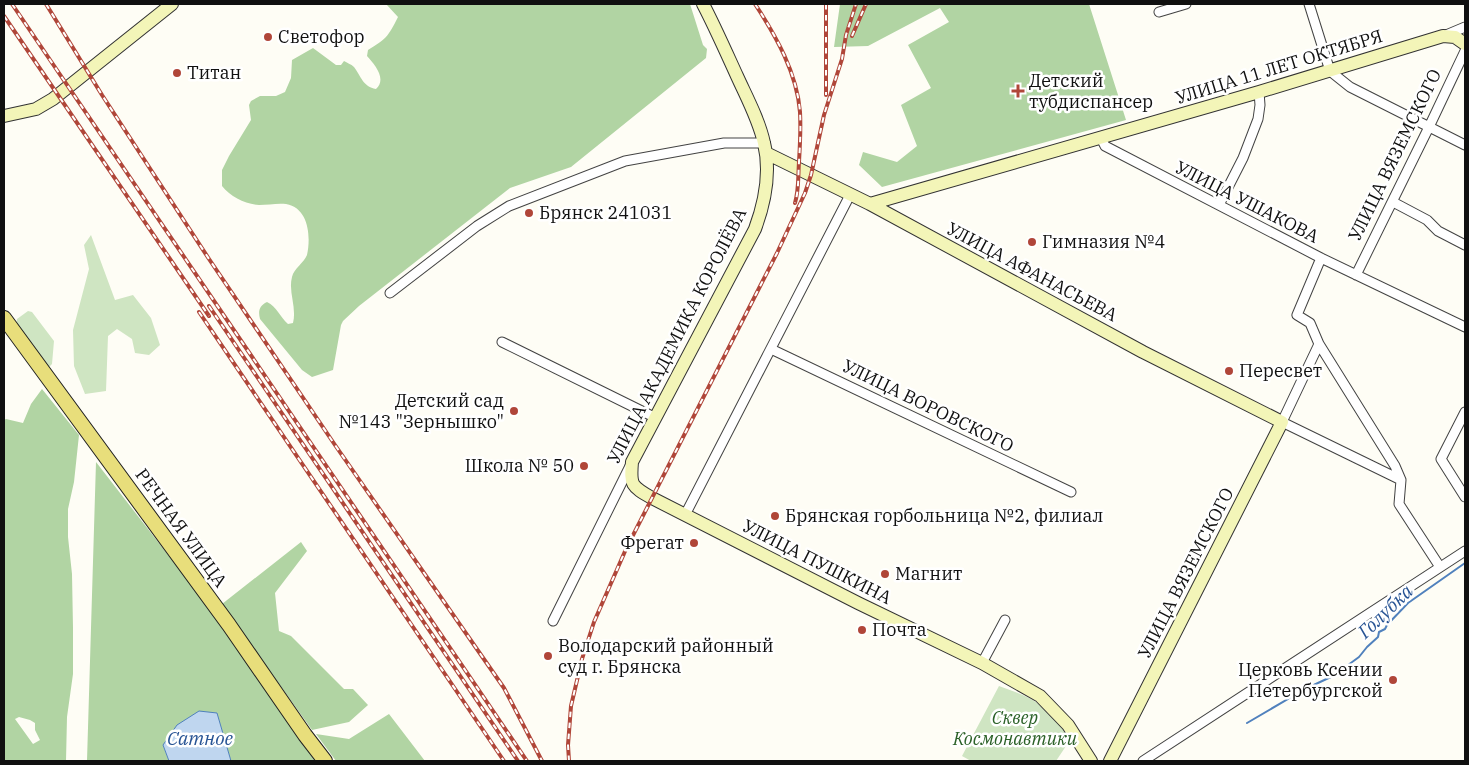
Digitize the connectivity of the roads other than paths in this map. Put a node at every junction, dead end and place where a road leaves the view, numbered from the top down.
1 (172, 4) edge
2 (703, 4) edge
3 (1186, 4) edge
4 (1309, 4) edge
5 (1159, 12) dead end
6 (1465, 27) edge
7 (1443, 36) junction
8 (1465, 44) edge
9 (1465, 51) edge
10 (1330, 71) junction
11 (1259, 92) junction
12 (4, 116) edge
13 (1429, 127) junction
14 (1101, 138) junction
15 (1465, 145) edge
16 (765, 148) junction
17 (850, 195) junction
18 (1393, 202) junction
19 (870, 204) junction
20 (1219, 205) junction
21 (1465, 245) edge
22 (1321, 258) junction
23 (1356, 275) junction
24 (390, 293) dead end
25 (4, 318) edge
26 (1465, 328) edge
27 (502, 342) dead end
28 (1319, 344) junction
29 (770, 349) junction
30 (1465, 412) edge
31 (656, 418) junction
32 (1282, 422) junction
33 (632, 462) junction
34 (1401, 480) junction
35 (636, 489) junction
36 (1071, 492) dead end
37 (615, 494) junction
38 (1465, 497) edge
39 (685, 515) junction
40 (1465, 551) edge
41 (1440, 567) junction
42 (1005, 620) dead end
43 (553, 621) dead end
44 (982, 663) junction
45 (325, 761) edge
46 (1091, 761) edge
47 (1110, 761) edge
48 (1142, 761) edge

1 - 12 street
2 - 16 street, УЛИЦА АКАДЕМИКА КОРОЛЁВА
3 - 5 street
4 - 10 street
6 - 7 street, УЛИЦА 11 ЛЕТ ОКТЯБРЯ
7 - 8 street
7 - 10 street, УЛИЦА 11 ЛЕТ ОКТЯБРЯ
9 - 13 street, УЛИЦА ВЯЗЕМСКОГО
10 - 11 street, УЛИЦА 11 ЛЕТ ОКТЯБРЯ
10 - 13 street
11 - 14 street, УЛИЦА 11 ЛЕТ ОКТЯБРЯ
11 - 20 street
13 - 15 street
13 - 18 street, УЛИЦА ВЯЗЕМСКОГО
14 - 19 street, УЛИЦА 11 ЛЕТ ОКТЯБРЯ
14 - 20 street, УЛИЦА УШАКОВА
16 - 17 street, УЛИЦА АФАНАСЬЕВА
16 - 24 street
16 - 31 street, УЛИЦА АКАДЕМИКА КОРОЛЁВА
17 - 19 street, УЛИЦА АФАНАСЬЕВА
17 - 29 street
18 - 21 street
18 - 23 street, УЛИЦА ВЯЗЕМСКОГО
19 - 32 street, УЛИЦА АФАНАСЬЕВА
20 - 22 street, УЛИЦА УШАКОВА
22 - 23 street, УЛИЦА УШАКОВА
22 - 28 street
23 - 26 street, УЛИЦА УШАКОВА
25 - 45 main road, РЕЧНАЯ УЛИЦА
27 - 31 street
28 - 32 street, УЛИЦА ВЯЗЕМСКОГО
28 - 34 street
29 - 36 street, УЛИЦА ВОРОВСКОГО
29 - 39 street
30 - 38 street
31 - 33 street, УЛИЦА АКАДЕМИКА КОРОЛЁВА
32 - 34 street
32 - 47 street, УЛИЦА ВЯЗЕМСКОГО
33 - 35 street
33 - 37 street, УЛИЦА АКАДЕМИКА КОРОЛЁВА
34 - 41 street
35 - 37 street
35 - 39 street, УЛИЦА ПУШКИНА
37 - 43 street, УЛИЦА АКАДЕМИКА КОРОЛЁВА
39 - 44 street, УЛИЦА ПУШКИНА
40 - 41 street
41 - 48 street
42 - 44 street
44 - 46 street, УЛИЦА ПУШКИНА

